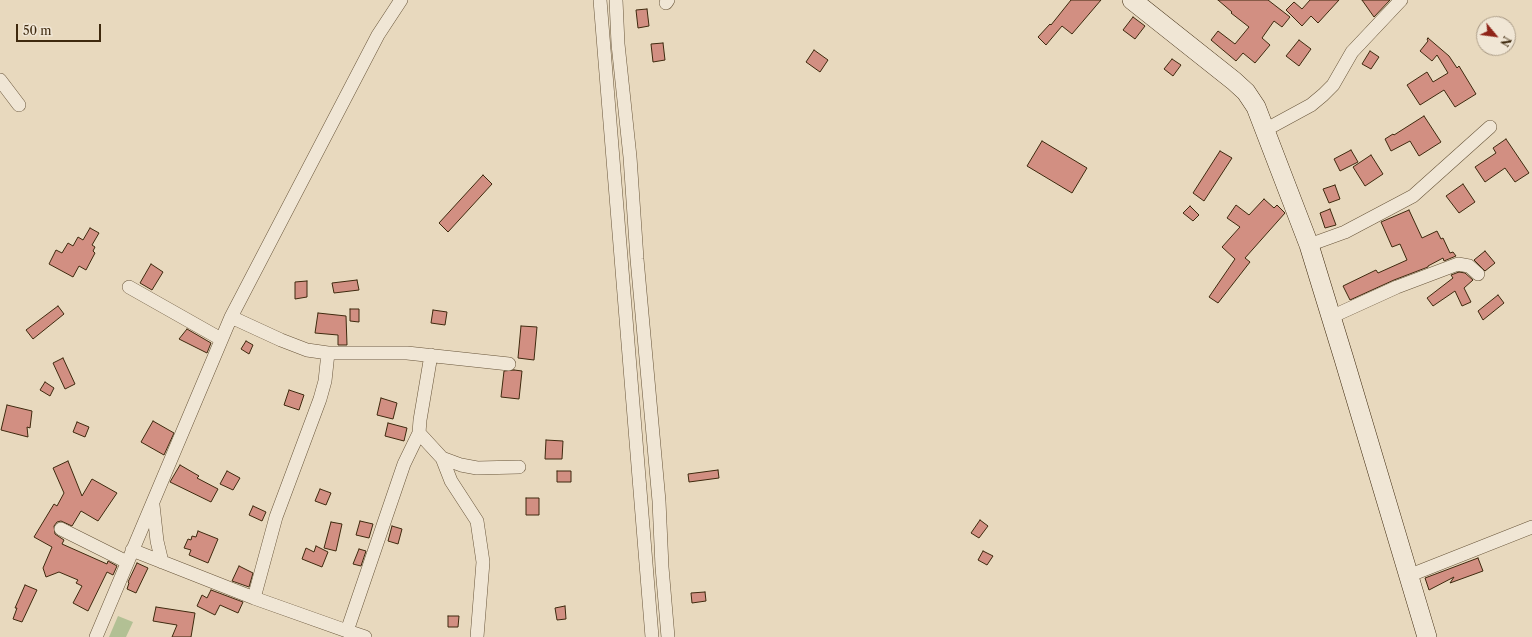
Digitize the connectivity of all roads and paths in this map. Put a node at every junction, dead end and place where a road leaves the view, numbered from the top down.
1 (401, 0) edge
2 (600, 0) edge
3 (616, 0) edge
4 (1132, 0) edge
5 (1401, 0) edge
6 (0, 80) edge
7 (19, 105) dead end
8 (1490, 127) dead end
9 (1265, 130) junction
10 (1309, 245) junction
11 (1478, 274) dead end
12 (129, 288) dead end
13 (231, 317) junction
14 (1331, 317) junction
15 (221, 339) junction
16 (328, 353) junction
17 (431, 355) junction
18 (509, 364) dead end
19 (419, 433) junction
20 (442, 458) junction
21 (519, 467) dead end
22 (153, 500) junction
23 (1532, 527) edge
24 (61, 529) dead end
25 (130, 556) junction
26 (162, 562) junction
27 (1408, 576) junction
28 (254, 598) junction
29 (347, 631) junction
30 (96, 637) edge
31 (365, 637) edge
32 (477, 637) edge
33 (652, 637) edge
34 (668, 637) edge
35 (1427, 637) edge

1 - 13 street
2 - 33 street
3 - 34 street
4 - 9 street
5 - 9 street
6 - 7 street
8 - 10 street
9 - 10 street
10 - 14 street
11 - 14 street
12 - 15 street
13 - 15 street
13 - 16 street
14 - 27 street
15 - 22 street
16 - 17 street
16 - 28 street
17 - 18 street
17 - 19 street
19 - 20 street
19 - 29 street
20 - 21 street
20 - 32 street
22 - 25 street
22 - 26 street
23 - 27 street
24 - 25 street
25 - 26 street
25 - 30 street
26 - 28 street
27 - 35 street
28 - 29 street
29 - 31 street

